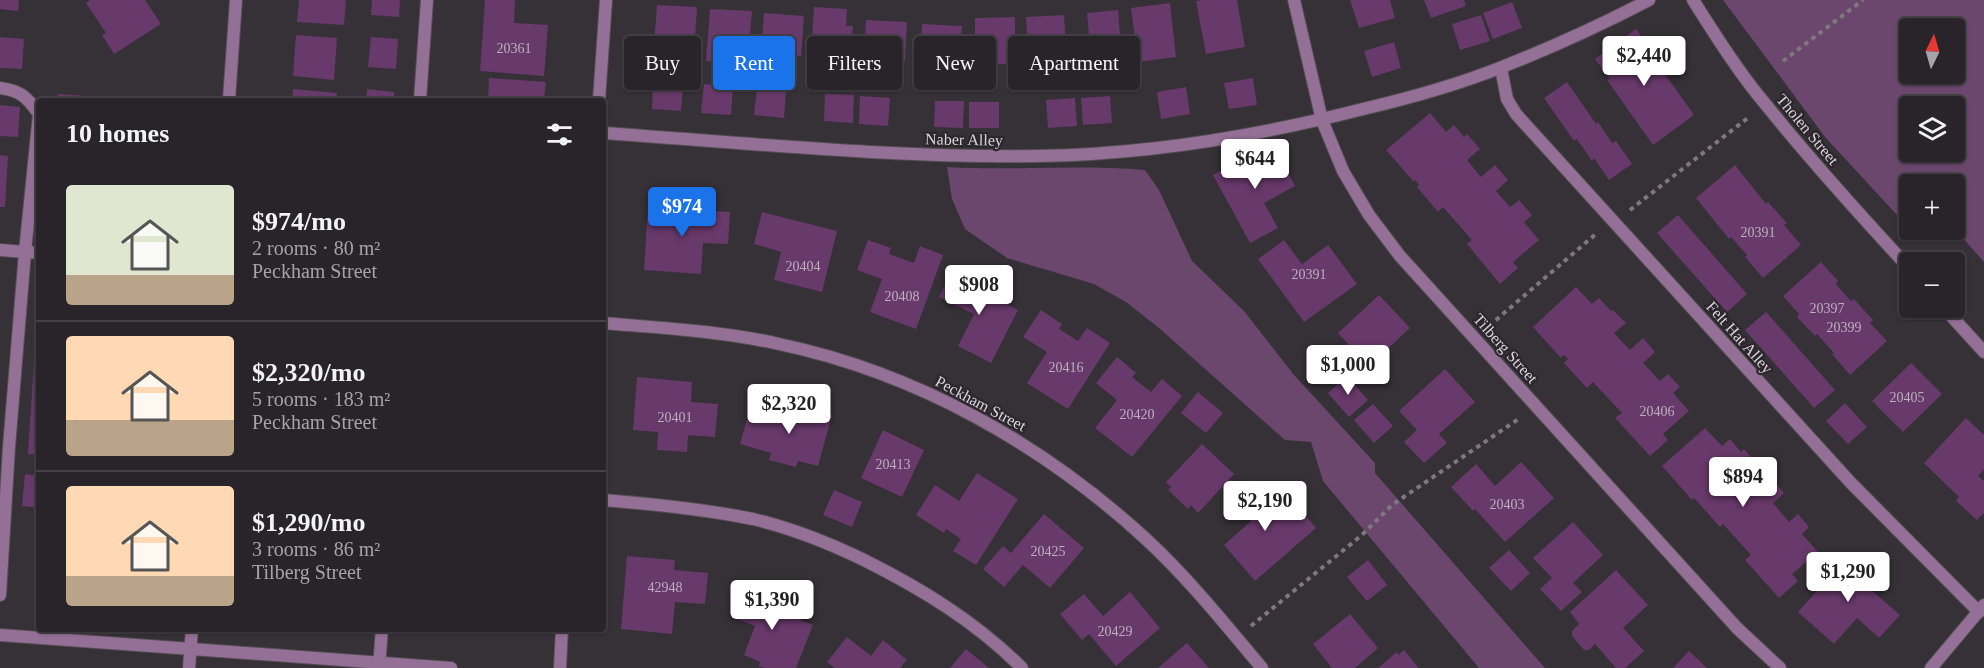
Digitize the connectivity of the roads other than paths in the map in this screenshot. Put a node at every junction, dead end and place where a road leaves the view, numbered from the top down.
1 (236, 0) edge
2 (426, 0) edge
3 (606, 0) edge
4 (1294, 0) edge
5 (1649, 0) edge
6 (1693, 0) edge
7 (1501, 68) junction
8 (0, 88) edge
9 (229, 98) edge
10 (420, 98) edge
11 (599, 98) edge
12 (36, 110) edge
13 (1322, 120) junction
14 (606, 134) edge
15 (36, 144) edge
16 (0, 250) edge
17 (25, 252) junction
18 (36, 253) edge
19 (1899, 257) edge
20 (1953, 318) edge
21 (606, 323) edge
22 (1984, 352) edge
23 (5, 447) edge
24 (606, 500) edge
25 (0, 595) edge
26 (1981, 608) edge
27 (192, 632) edge
28 (382, 632) edge
29 (562, 632) edge
30 (0, 635) edge
31 (191, 649) junction
32 (380, 665) edge
33 (189, 668) edge
34 (451, 668) edge
35 (560, 668) edge
36 (1022, 668) edge
37 (1262, 668) edge
38 (1780, 668) edge
39 (1931, 668) edge

1 - 9 street
2 - 10 street
3 - 11 street
4 - 13 street, Tilberg Street
5 - 7 street
6 - 19 street, Tholen Street
7 - 13 street
7 - 26 street, Felt Hat Alley
8 - 12 street
13 - 14 street, Naber Alley
13 - 38 street, Tilberg Street
15 - 17 street
16 - 17 street
17 - 18 street
17 - 23 street
20 - 22 street
21 - 37 street, Peckham Street
23 - 25 street
24 - 36 street
26 - 39 street
27 - 31 street
28 - 32 street
29 - 35 street
30 - 31 street
31 - 32 street
31 - 33 street
32 - 34 street

